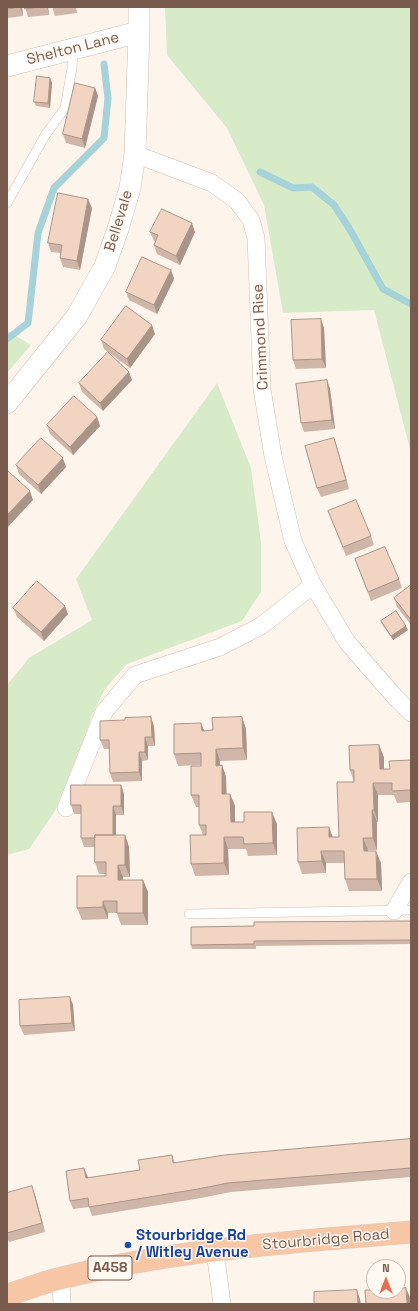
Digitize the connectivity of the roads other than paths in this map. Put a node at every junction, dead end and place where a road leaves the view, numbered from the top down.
1 (139, 7) edge
2 (140, 32) junction
3 (74, 49) junction
4 (7, 66) edge
5 (135, 154) junction
6 (7, 203) edge
7 (7, 403) edge
8 (313, 584) junction
9 (411, 713) edge
10 (66, 808) dead end
11 (411, 882) edge
12 (411, 910) edge
13 (394, 911) junction
14 (189, 914) dead end
15 (411, 1232) edge
16 (215, 1251) junction
17 (61, 1278) junction
18 (7, 1296) edge
19 (62, 1304) edge
20 (222, 1304) edge

1 - 2 street, Bellevale
2 - 3 street, Shelton Lane
2 - 5 street, Bellevale
3 - 4 street, Shelton Lane
3 - 6 lane
5 - 7 street, Bellevale
5 - 8 street, Crimmond Rise
8 - 9 street, Crimmond Rise
8 - 10 street
11 - 13 street
12 - 13 lane
13 - 14 lane
15 - 16 highway, Stourbridge Road / A458
16 - 17 highway, Stourbridge Road / A458
16 - 20 street
17 - 18 highway, Stourbridge Road / A458
17 - 19 street

